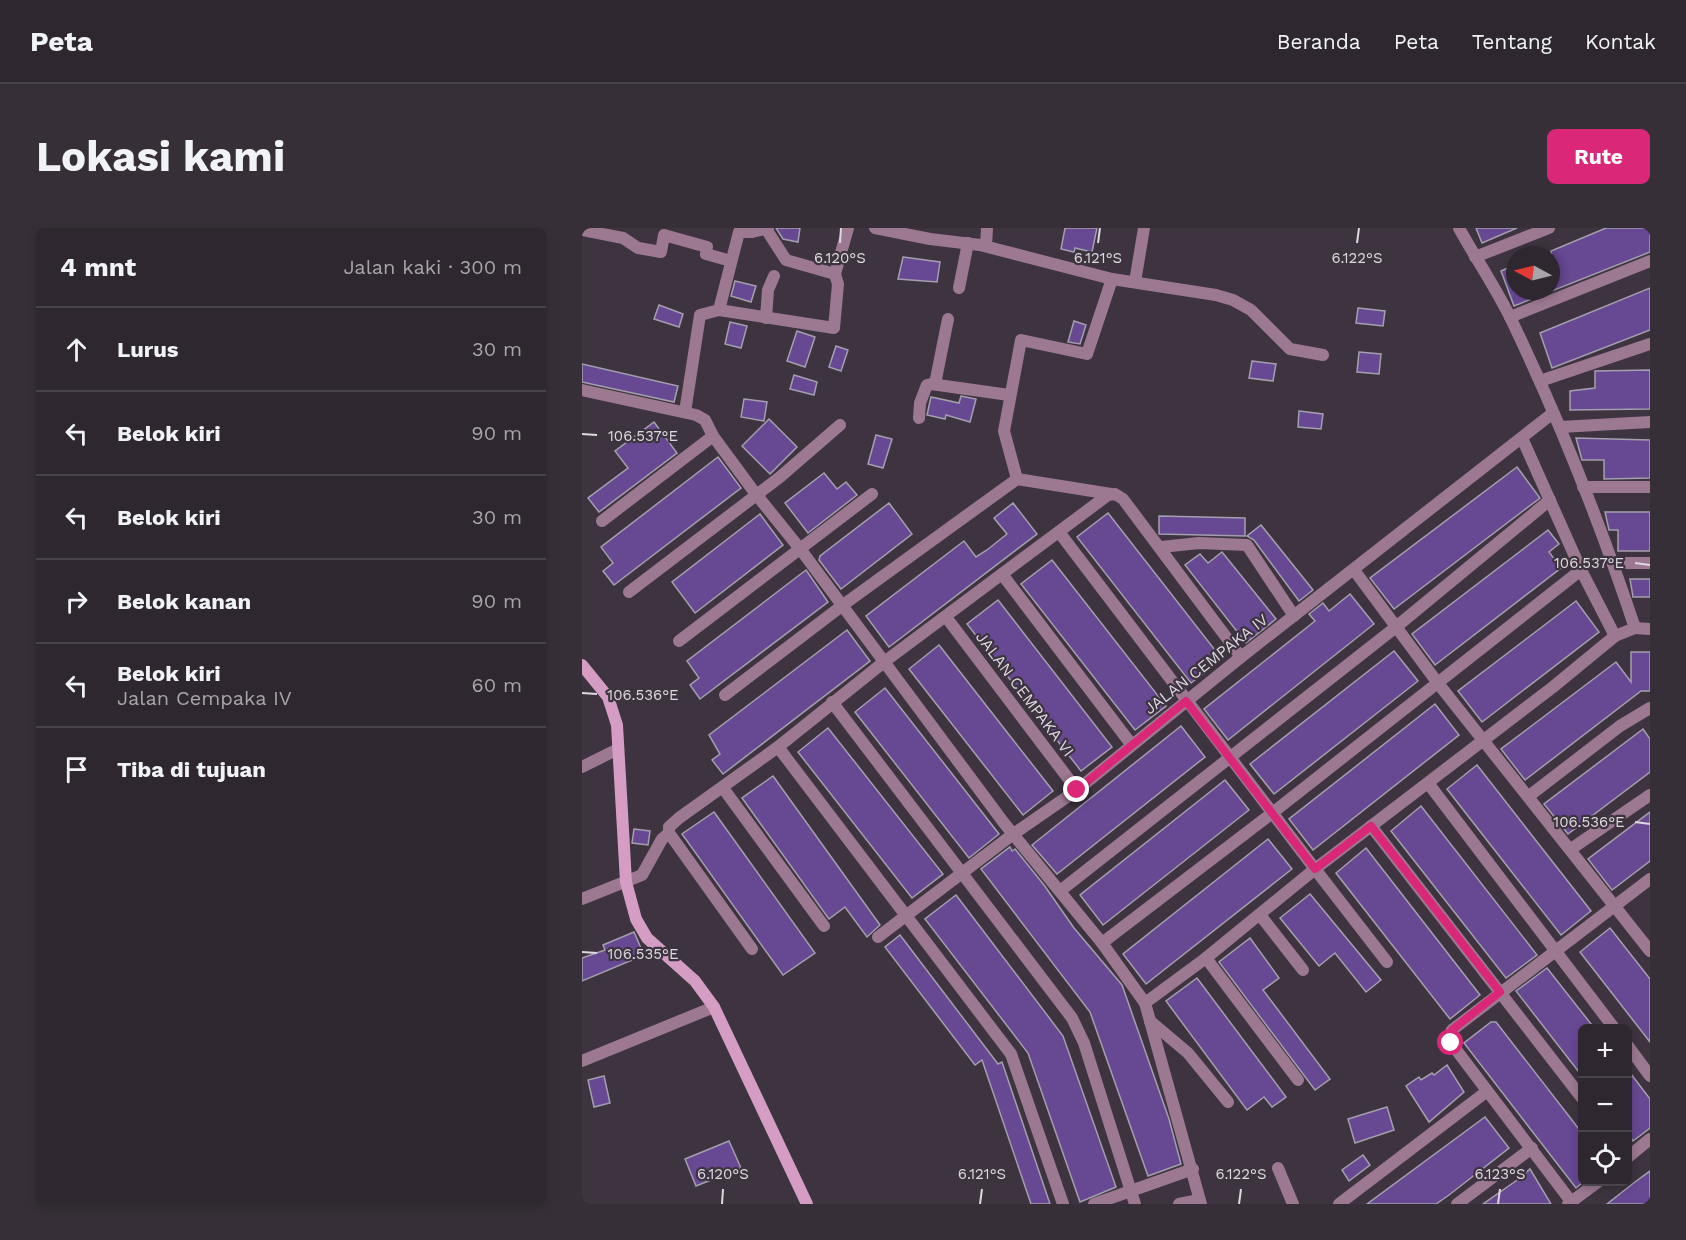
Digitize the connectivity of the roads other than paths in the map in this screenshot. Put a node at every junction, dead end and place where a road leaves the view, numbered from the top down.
1 (848, 228) edge
2 (874, 228) edge
3 (987, 228) edge
4 (1143, 228) edge
5 (1459, 228) edge
6 (1549, 228) edge
7 (767, 229) edge
8 (582, 230) edge
9 (739, 230) edge
10 (911, 232) edge
11 (624, 233) edge
12 (968, 243) junction
13 (986, 246) junction
14 (1475, 257) junction
15 (731, 261) junction
16 (1650, 261) edge
17 (835, 274) junction
18 (774, 276) dead end
19 (1112, 279) junction
20 (1135, 282) junction
21 (959, 288) dead end
22 (719, 310) junction
23 (1510, 317) junction
24 (766, 318) junction
25 (948, 319) dead end
26 (1650, 344) edge
27 (1650, 350) edge
28 (1637, 351) junction
29 (1323, 355) dead end
30 (1540, 381) junction
31 (935, 384) junction
32 (582, 390) edge
33 (1009, 395) junction
34 (685, 412) junction
35 (1553, 413) junction
36 (918, 418) dead end
37 (1650, 422) edge
38 (840, 425) dead end
39 (1560, 427) junction
40 (713, 436) junction
41 (1522, 438) junction
42 (1017, 479) junction
43 (1583, 487) junction
44 (1650, 487) edge
45 (755, 493) junction
46 (872, 494) dead end
47 (1111, 494) junction
48 (1550, 500) junction
49 (602, 521) dead end
50 (1059, 532) junction
51 (1161, 547) junction
52 (801, 550) junction
53 (1613, 563) junction
54 (1650, 563) edge
55 (1354, 570) junction
56 (1581, 570) junction
57 (1002, 574) junction
58 (629, 592) dead end
59 (843, 605) junction
60 (1294, 616) junction
61 (946, 617) junction
62 (1396, 627) junction
63 (1635, 628) junction
64 (1650, 629) edge
65 (1615, 636) junction
66 (679, 641) dead end
67 (1241, 657) junction
68 (884, 662) junction
69 (582, 665) edge
70 (1437, 682) junction
71 (725, 695) dead end
72 (1186, 701) junction
73 (832, 702) junction
74 (1650, 708) edge
75 (1484, 738) junction
76 (1131, 744) junction
77 (778, 747) junction
78 (618, 749) junction
79 (1229, 759) junction
80 (582, 767) edge
81 (1428, 783) junction
82 (723, 788) junction
83 (1077, 790) junction
84 (1650, 795) edge
85 (1529, 796) junction
86 (1271, 814) junction
87 (1371, 826) junction
88 (669, 834) junction
89 (1012, 835) junction
90 (1571, 849) junction
91 (1315, 869) junction
92 (962, 873) junction
93 (1650, 879) edge
94 (626, 882) junction
95 (1060, 891) junction
96 (582, 899) edge
97 (1615, 905) junction
98 (1260, 915) junction
99 (905, 916) junction
100 (824, 926) dead end
101 (878, 937) dead end
102 (1102, 943) junction
103 (752, 949) dead end
104 (1554, 951) junction
105 (1650, 951) edge
106 (1206, 958) junction
107 (1387, 962) dead end
108 (1303, 970) dead end
109 (1500, 992) junction
110 (1145, 1002) junction
111 (714, 1007) junction
112 (1150, 1021) junction
113 (1610, 1024) edge
114 (1632, 1051) edge
115 (582, 1061) edge
116 (1650, 1076) edge
117 (1298, 1080) dead end
118 (1486, 1092) junction
119 (1578, 1093) edge
120 (1228, 1102) dead end
121 (1650, 1139) edge
122 (1532, 1148) junction
123 (1632, 1154) edge
124 (1278, 1168) dead end
125 (1193, 1169) junction
126 (1593, 1186) edge
127 (1130, 1191) junction
128 (1200, 1202) edge
129 (1571, 1203) edge
130 (807, 1204) edge
131 (1064, 1204) edge
132 (1094, 1204) edge
133 (1135, 1204) edge
134 (1179, 1204) edge
135 (1293, 1204) edge
136 (1339, 1204) edge
137 (1457, 1204) edge

1 - 17 street
2 - 10 street
3 - 13 street
4 - 20 street
5 - 14 street
6 - 14 street
7 - 9 street
7 - 17 street
8 - 11 street
9 - 15 street
10 - 12 street
11 - 15 street
12 - 13 street
12 - 21 street
13 - 19 street
14 - 23 street
15 - 22 street
16 - 23 street
17 - 24 street
18 - 24 street
19 - 20 street
19 - 33 street
20 - 29 street
22 - 24 street
22 - 34 street
23 - 30 street
25 - 31 street
26 - 28 street
27 - 28 street
28 - 30 street
30 - 35 street
31 - 33 street
31 - 36 street
32 - 34 street
33 - 42 street
34 - 40 street
35 - 39 street
35 - 41 street, JALAN CEMPAKA IV
37 - 39 street
38 - 45 street
39 - 43 street
40 - 45 street
40 - 49 street
41 - 48 street
41 - 55 street, JALAN CEMPAKA IV
42 - 47 street
42 - 59 street
43 - 44 street
43 - 53 street
45 - 52 street
45 - 58 street
46 - 52 street
47 - 50 street
47 - 51 street
48 - 56 street
48 - 62 street
50 - 57 street
50 - 72 street
51 - 60 street
51 - 67 street
52 - 59 street
52 - 66 street
53 - 54 street
53 - 63 street
55 - 60 street, JALAN CEMPAKA IV
55 - 62 street
56 - 65 street
56 - 70 street
57 - 61 street
57 - 76 street
59 - 68 street
59 - 71 street
60 - 67 street, JALAN CEMPAKA IV
61 - 68 street
61 - 83 street, JALAN CEMPAKA VI
62 - 70 street
62 - 79 street
63 - 64 street
63 - 65 street
65 - 75 street
67 - 72 street, JALAN CEMPAKA IV
68 - 73 street
68 - 89 street
69 - 78 street
70 - 75 street
70 - 86 street
72 - 76 street, JALAN CEMPAKA IV
72 - 79 street
73 - 77 street
73 - 92 street
74 - 85 street
75 - 81 street
75 - 85 street
76 - 83 street, JALAN CEMPAKA IV
77 - 82 street
77 - 99 street
78 - 80 street
78 - 94 street
79 - 86 street
79 - 95 street
81 - 87 street
81 - 104 street
82 - 88 street
82 - 100 street
83 - 89 street, JALAN CEMPAKA IV
84 - 90 street
85 - 90 street
86 - 91 street
86 - 102 street
87 - 91 street
87 - 109 street
88 - 94 street
88 - 103 street
89 - 92 street, JALAN CEMPAKA IV
89 - 95 street
90 - 97 street
91 - 98 street
91 - 107 street
92 - 99 street, JALAN CEMPAKA IV
92 - 127 street
93 - 97 street
94 - 96 street
94 - 111 street
95 - 102 street
97 - 104 street
97 - 105 street
98 - 106 street
98 - 108 street
99 - 101 street, JALAN CEMPAKA IV
99 - 131 street
102 - 110 street
104 - 109 street
104 - 113 street
106 - 110 street
106 - 117 street
109 - 118 street
109 - 119 street
110 - 112 street
111 - 115 street
111 - 130 street
112 - 120 street
112 - 125 street
114 - 116 street
118 - 122 street
118 - 136 street
121 - 123 street
122 - 129 street
122 - 137 street
124 - 135 street
125 - 127 street
125 - 128 street
126 - 129 street
127 - 132 street
127 - 133 street
128 - 134 street

